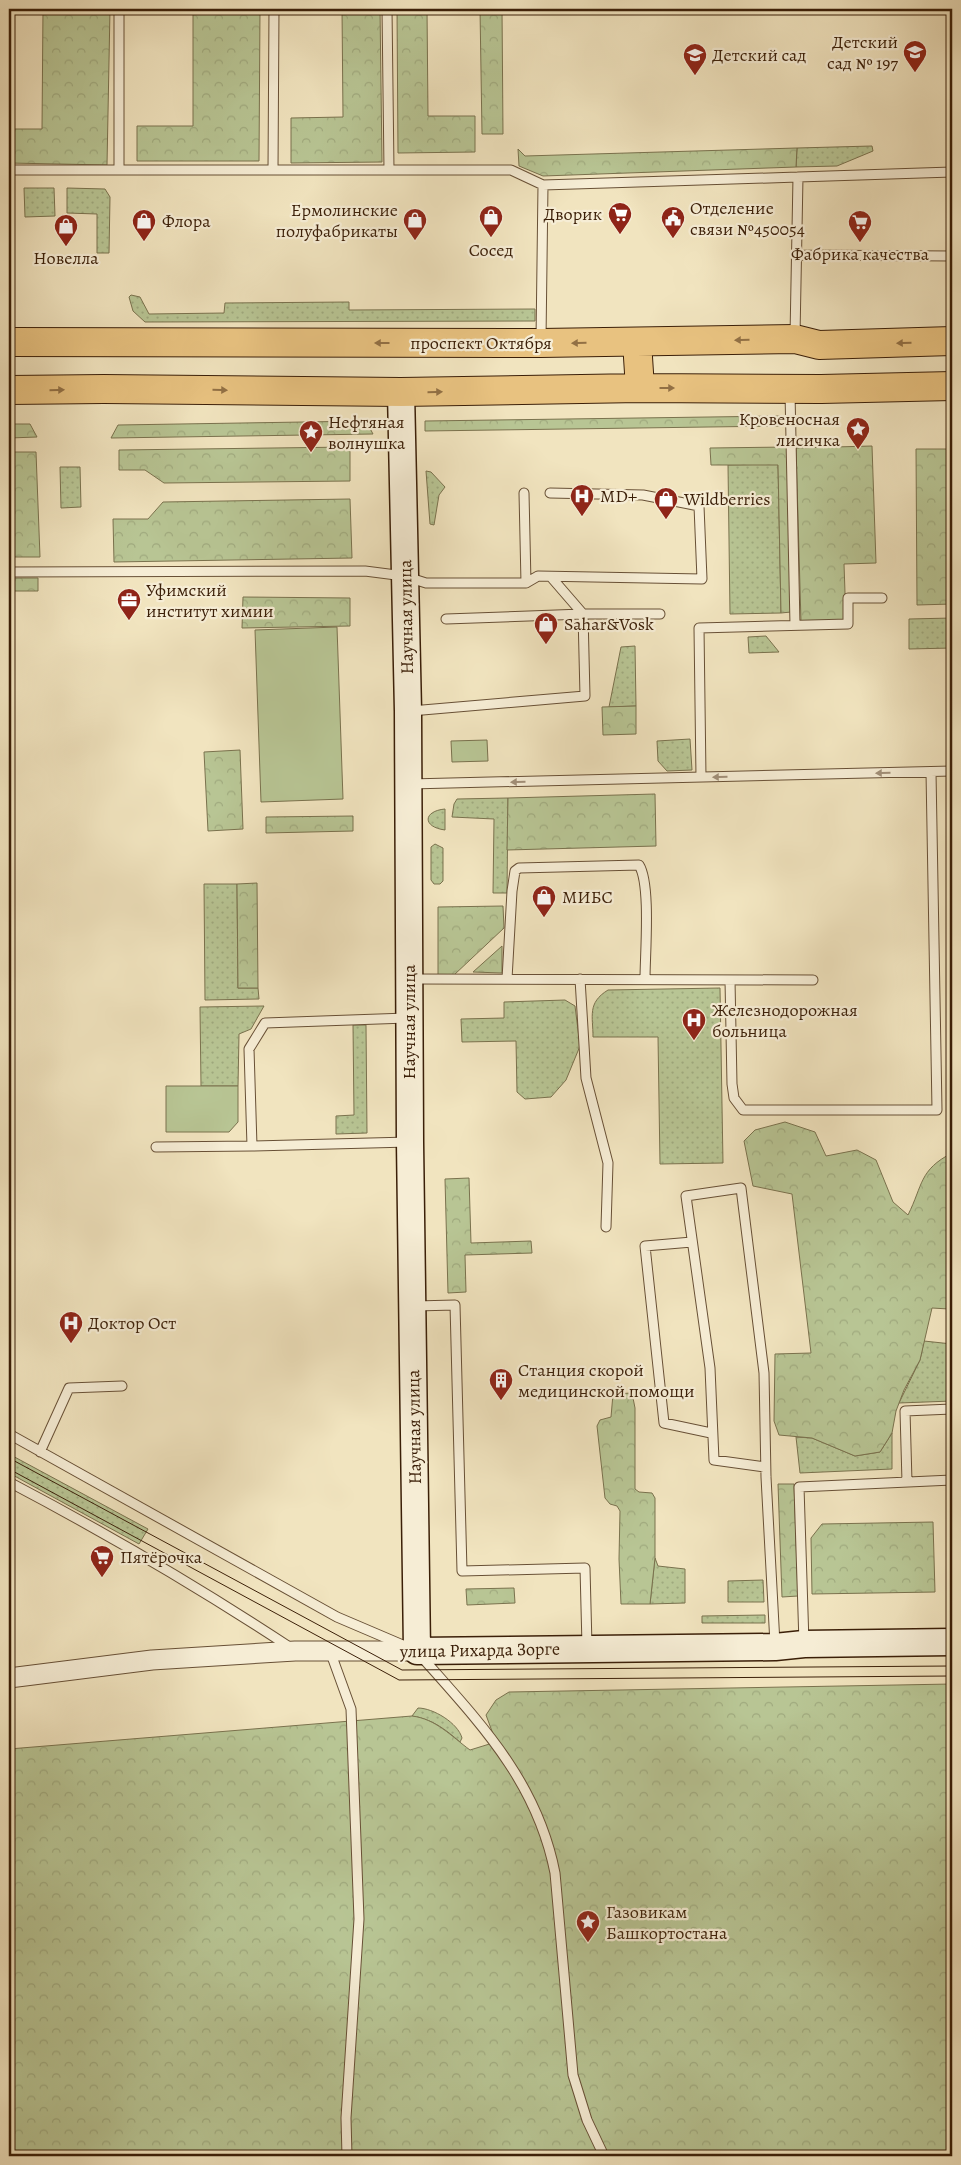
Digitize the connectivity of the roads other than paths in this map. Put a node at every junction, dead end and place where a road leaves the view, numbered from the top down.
1 (119, 9) edge
2 (274, 9) edge
3 (386, 9) edge
4 (9, 170) edge
5 (119, 170) junction
6 (273, 170) junction
7 (389, 170) junction
8 (952, 172) edge
9 (798, 176) junction
10 (543, 185) junction
11 (796, 255) junction
12 (952, 256) edge
13 (795, 339) junction
14 (952, 341) edge
15 (9, 342) edge
16 (638, 342) junction
17 (541, 343) junction
18 (952, 386) edge
19 (640, 388) junction
20 (790, 388) junction
21 (9, 390) edge
22 (401, 392) junction
23 (524, 493) dead end
24 (550, 493) dead end
25 (9, 572) edge
26 (404, 576) junction
27 (551, 577) junction
28 (526, 583) junction
29 (882, 598) dead end
30 (583, 614) junction
31 (660, 614) dead end
32 (446, 619) dead end
33 (795, 625) junction
34 (408, 711) junction
35 (952, 771) edge
36 (931, 772) junction
37 (701, 777) junction
38 (408, 784) junction
39 (409, 979) junction
40 (507, 979) junction
41 (580, 979) junction
42 (645, 980) junction
43 (730, 980) junction
44 (813, 980) dead end
45 (410, 1018) junction
46 (410, 1142) junction
47 (252, 1146) junction
48 (156, 1147) dead end
49 (606, 1227) dead end
50 (692, 1242) junction
51 (413, 1306) junction
52 (122, 1386) dead end
53 (952, 1409) edge
54 (711, 1433) junction
55 (9, 1434) edge
56 (40, 1452) junction
57 (765, 1467) junction
58 (952, 1480) edge
59 (9, 1482) edge
60 (907, 1482) junction
61 (952, 1642) edge
62 (804, 1644) junction
63 (775, 1647) junction
64 (587, 1649) junction
65 (330, 1650) junction
66 (295, 1651) junction
67 (417, 1651) junction
68 (9, 1678) edge
69 (347, 2156) edge
70 (604, 2156) edge

1 - 5 lane
2 - 6 lane
3 - 7 lane
4 - 5 lane
5 - 6 lane
6 - 7 lane
7 - 10 lane
8 - 9 lane
9 - 10 lane
9 - 11 lane
10 - 17 lane
11 - 12 lane
11 - 13 lane
14 -> 13 main road, проспект Октября
13 -> 16 main road, проспект Октября
17 -> 15 main road, проспект Октября
16 -> 17 main road, проспект Октября
16 - 19 main road
18 - 20 main road
19 -> 20 main road
22 -> 19 main road
20 - 33 lane
21 -> 22 main road
22 - 26 street, Научная улица
23 - 28 lane
24 - 27 lane
25 - 26 lane
26 - 28 lane
26 - 34 street, Научная улица
27 - 28 lane
27 - 30 lane
29 - 33 lane
30 - 31 lane
30 - 32 lane
30 - 34 lane
33 - 37 lane
34 - 38 street, Научная улица
35 - 36 lane
36 -> 37 lane
36 - 43 lane
37 -> 38 lane
38 - 39 street, Научная улица
39 - 40 lane
39 - 45 street, Научная улица
40 - 41 lane
40 - 42 lane
41 - 42 lane
41 - 49 lane
42 - 43 lane
43 - 44 lane
45 - 46 street, Научная улица
45 - 47 lane
46 - 47 lane
46 - 51 street, Научная улица
47 - 48 lane
50 - 54 lane
50 - 54 lane
50 - 57 lane
51 - 64 lane
51 - 67 street, Научная улица
52 - 56 lane
53 - 60 lane
54 - 57 lane
55 - 56 lane
56 - 67 lane
57 - 63 lane
58 - 60 lane
59 - 66 lane
60 - 62 lane
61 - 62 street, улица Рихарда Зорге
62 - 63 street, улица Рихарда Зорге
63 - 64 street, улица Рихарда Зорге
64 - 67 street, улица Рихарда Зорге
65 - 66 street, улица Рихарда Зорге
65 - 67 street, улица Рихарда Зорге
65 - 69 lane
66 - 68 street, улица Рихарда Зорге
67 - 70 lane

